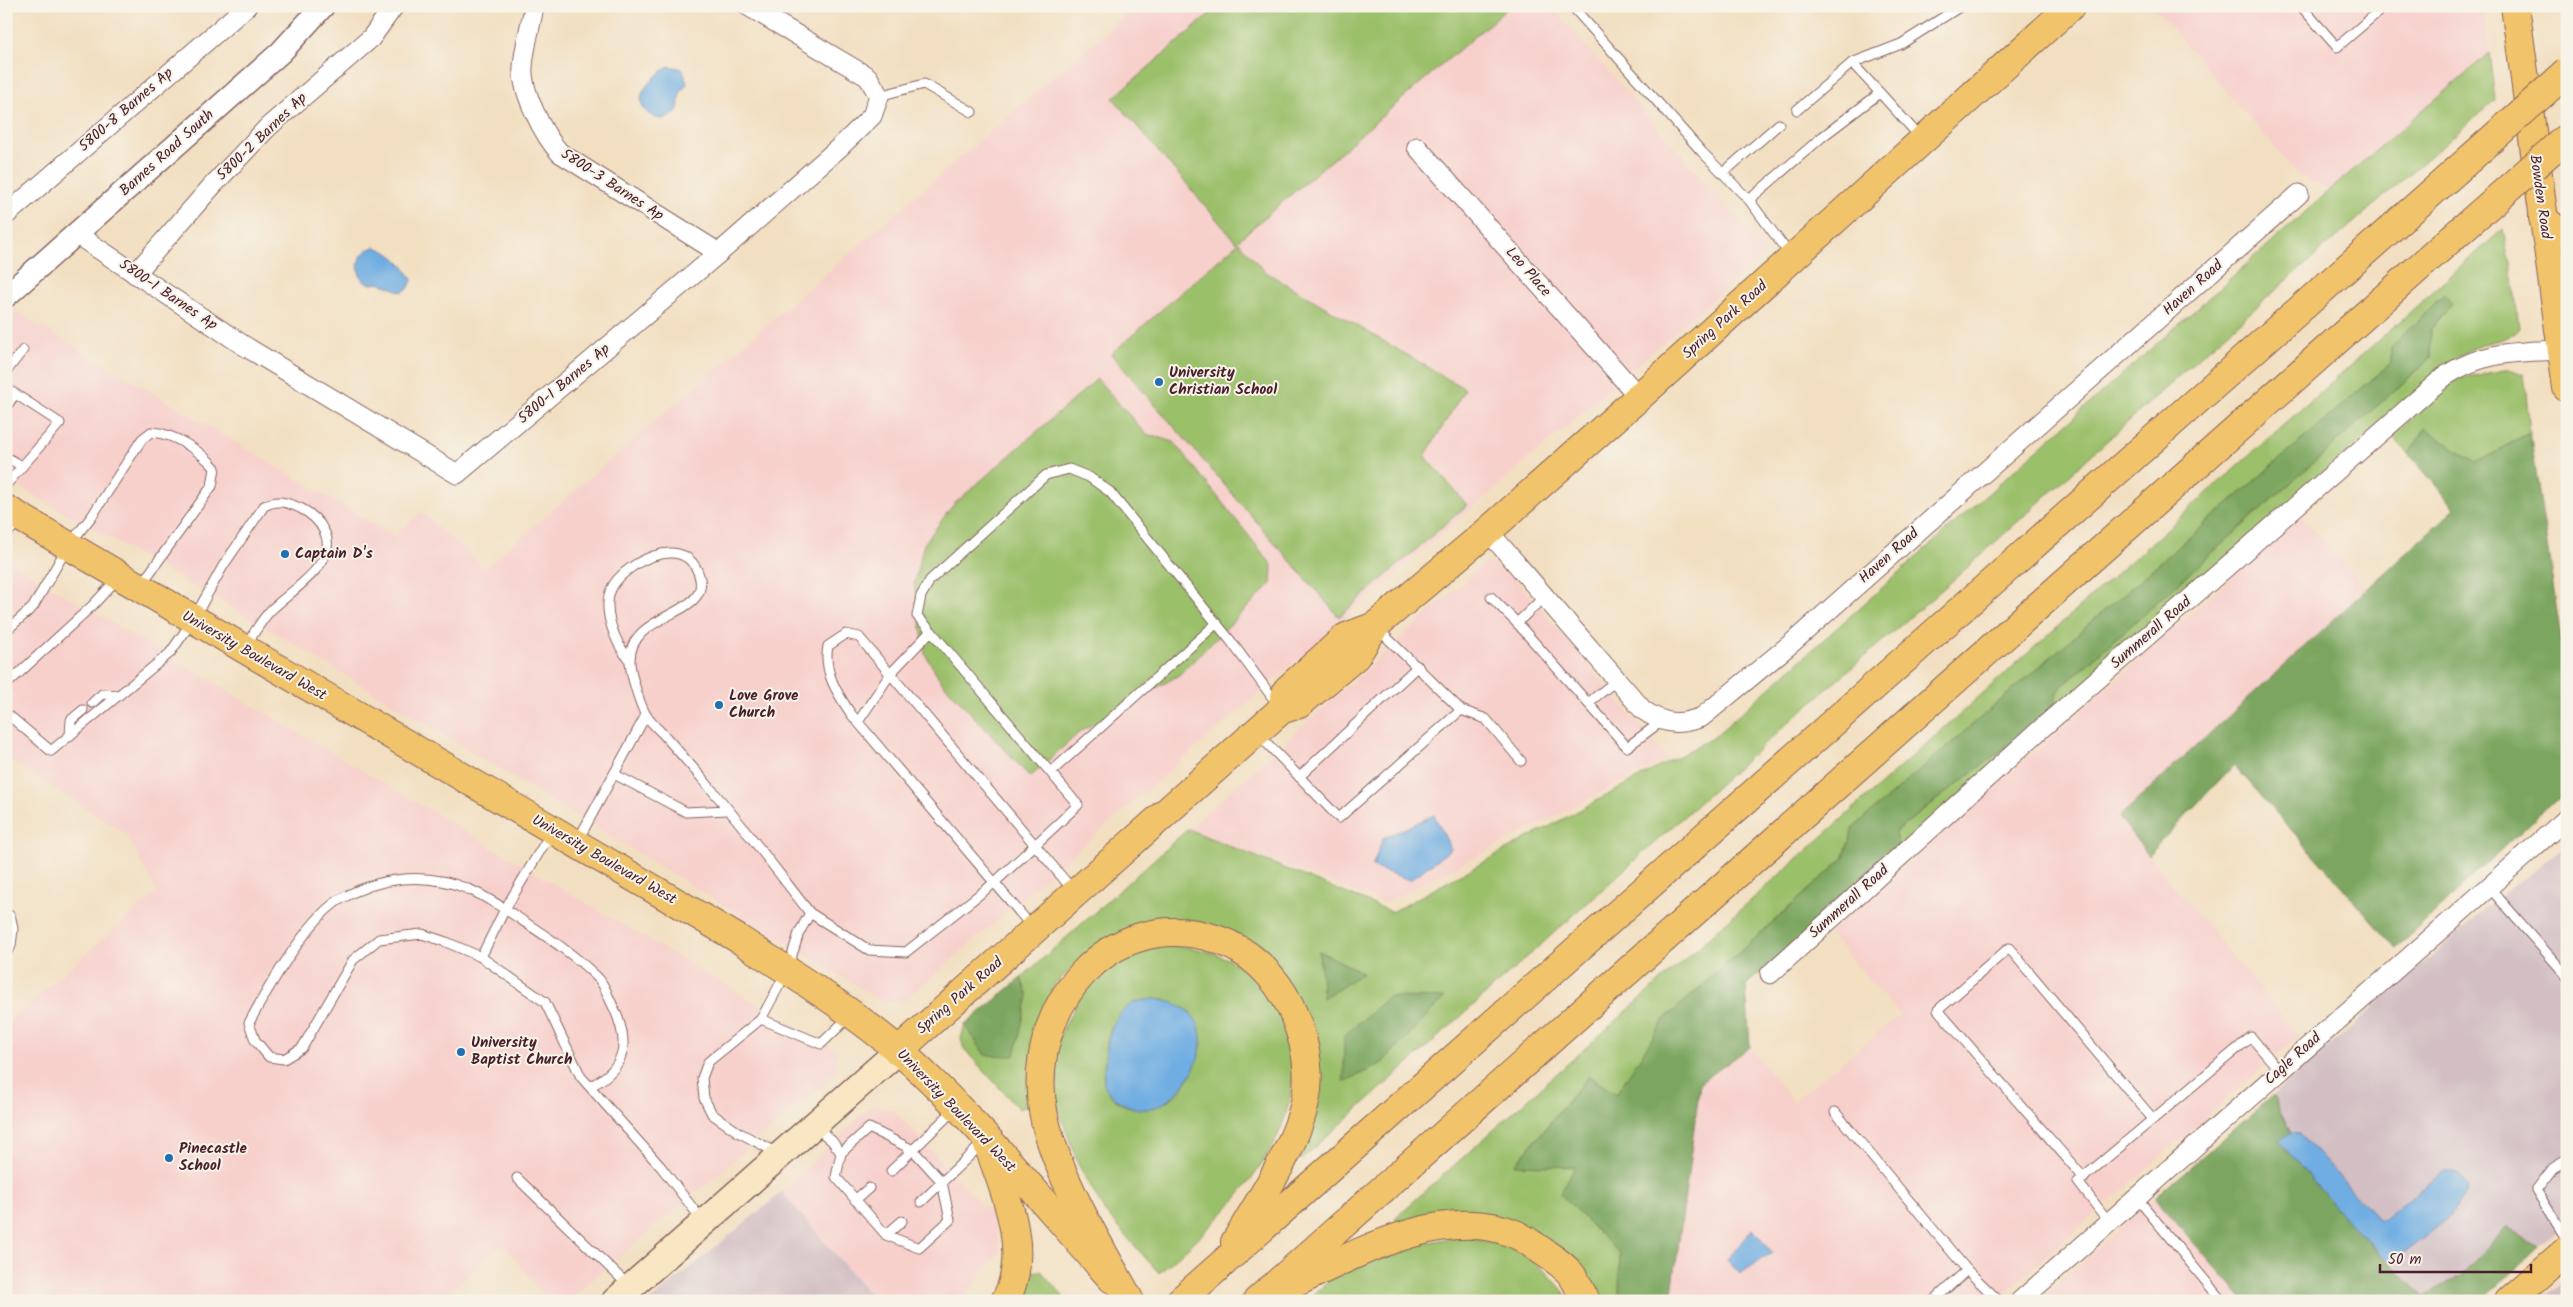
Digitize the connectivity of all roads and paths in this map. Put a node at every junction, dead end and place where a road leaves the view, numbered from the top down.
1 (247, 6) edge
2 (323, 6) edge
3 (394, 6) edge
4 (534, 6) edge
5 (748, 6) edge
6 (1572, 6) edge
7 (1961, 6) edge
8 (2301, 6) edge
9 (2385, 6) edge
10 (2515, 6) edge
11 (2072, 7) edge
12 (1852, 63) junction
13 (2567, 72) edge
14 (1880, 93) junction
15 (879, 96) junction
16 (1797, 110) dead end
17 (972, 112) dead end
18 (1779, 124) dead end
19 (2567, 137) edge
20 (1923, 141) junction
21 (1417, 147) dead end
22 (1724, 173) junction
23 (2299, 194) dead end
24 (1749, 200) junction
25 (6, 215) edge
26 (2543, 218) junction
27 (76, 234) junction
28 (2567, 236) edge
29 (720, 253) junction
30 (1793, 259) junction
31 (135, 274) junction
32 (6, 296) edge
33 (2564, 347) edge
34 (23, 350) dead end
35 (6, 372) edge
36 (6, 388) edge
37 (2567, 388) edge
38 (15, 394) junction
39 (1639, 397) junction
40 (6, 407) edge
41 (6, 457) edge
42 (22, 466) junction
43 (6, 485) edge
44 (12, 521) edge
45 (1488, 531) junction
46 (68, 546) junction
47 (130, 582) junction
48 (1544, 596) junction
49 (1491, 597) dead end
50 (193, 620) junction
51 (1517, 623) junction
52 (1217, 624) junction
53 (1375, 626) junction
54 (6, 631) edge
55 (931, 632) junction
56 (243, 650) junction
57 (630, 661) junction
58 (1418, 666) junction
59 (891, 673) junction
60 (1617, 680) junction
61 (6, 684) edge
62 (119, 695) junction
63 (92, 702) dead end
64 (1588, 703) junction
65 (83, 710) dead end
66 (1281, 710) junction
67 (1461, 710) junction
68 (6, 712) edge
69 (646, 715) junction
70 (1662, 721) junction
71 (858, 722) junction
72 (1256, 732) junction
73 (70, 735) junction
74 (1521, 761) dead end
75 (1050, 772) junction
76 (614, 774) junction
77 (1299, 777) junction
78 (728, 810) junction
79 (2567, 818) edge
80 (553, 830) junction
81 (576, 843) junction
82 (1036, 844) junction
83 (994, 883) junction
84 (2488, 886) junction
85 (1075, 893) junction
86 (505, 909) junction
87 (810, 913) junction
88 (6, 919) edge
89 (1035, 930) junction
90 (6, 945) edge
91 (481, 957) junction
92 (787, 971) junction
93 (1770, 974) dead end
94 (2567, 976) edge
95 (851, 1014) junction
96 (762, 1018) junction
97 (898, 1051) junction
98 (2280, 1072) junction
99 (591, 1086) junction
100 (957, 1108) junction
101 (1835, 1112) dead end
102 (2153, 1119) junction
103 (814, 1125) junction
104 (986, 1140) junction
105 (913, 1150) junction
106 (841, 1153) junction
107 (780, 1155) junction
108 (2567, 1160) edge
109 (890, 1171) dead end
110 (516, 1178) dead end
111 (2084, 1178) junction
112 (942, 1182) junction
113 (869, 1188) dead end
114 (2137, 1198) junction
115 (856, 1200) junction
116 (921, 1202) dead end
117 (902, 1221) dead end
118 (704, 1222) junction
119 (2109, 1222) junction
120 (886, 1235) junction
121 (2567, 1240) edge
122 (2567, 1250) edge
123 (1222, 1264) junction
124 (1967, 1270) junction
125 (623, 1294) edge
126 (1130, 1300) edge
127 (1005, 1301) edge
128 (1180, 1301) edge
129 (1258, 1301) edge
130 (1586, 1301) edge
131 (1933, 1301) edge
132 (1999, 1301) edge
133 (2020, 1301) edge
134 (2222, 1301) edge
135 (2509, 1301) edge

1 - 25 street, 5800-8 Barnes Ap
2 - 27 street, Barnes Road South
3 - 31 street, 5800-2 Barnes Ap
4 - 29 street, 5800-3 Barnes Ap
5 - 15 street
6 - 22 lane
7 - 12 lane
8 - 9 lane
10 - 26 main road, Bowden Road
11 - 20 main road, Spring Park Road
12 - 14 lane
12 - 16 lane
13 - 123 main road, bridge
14 - 20 lane
14 - 24 lane
15 - 17 lane
15 - 29 street, 5800-1 Barnes Ap
18 - 22 lane
19 - 129 main road, bridge
20 - 30 main road, Spring Park Road
21 - 39 street, Leo Place
22 - 24 lane
23 - 70 street, Haven Road
24 - 30 lane
26 - 28 main road
26 - 33 main road, Bowden Road
27 - 31 street, 5800-1 Barnes Ap
27 - 32 street, Barnes Road South
29 - 31 street, 5800-1 Barnes Ap
30 - 39 main road, Spring Park Road
33 - 37 main road, Bowden Road
33 - 93 street, Summerall Road
34 - 35 lane
36 - 38 lane
38 - 40 lane
38 - 42 lane
39 - 45 main road, Spring Park Road
41 - 42 lane
42 - 43 lane
44 - 46 main road, University Boulevard West
45 - 48 street, Haven Road
45 - 53 main road, Spring Park Road
46 - 47 main road, University Boulevard West
46 - 47 lane
46 - 54 lane
47 - 50 main road, University Boulevard West
47 - 61 lane
48 - 51 lane
48 - 60 street, Haven Road
49 - 51 lane
50 - 56 main road, University Boulevard West
50 - 56 lane
50 - 62 lane
51 - 64 lane
52 - 55 lane
52 - 66 lane
52 - 75 lane
53 - 58 lane
53 - 66 main road, Spring Park Road
55 - 59 lane
55 - 75 lane
56 - 80 main road, University Boulevard West
57 - 57 lane
57 - 69 lane
58 - 67 lane
58 - 77 lane
59 - 71 lane
59 - 71 lane
59 - 82 lane
60 - 64 lane
60 - 70 street, Haven Road
62 - 63 lane
62 - 73 lane
64 - 70 lane
65 - 73 lane
66 - 72 main road, Spring Park Road
67 - 74 lane
67 - 77 lane
68 - 73 lane
69 - 76 lane
69 - 78 lane
71 - 83 lane
72 - 77 lane
72 - 85 main road, Spring Park Road
75 - 82 lane
76 - 78 lane
76 - 81 lane
78 - 87 lane
79 - 84 street, Cagle Road
80 - 81 main road, University Boulevard West
80 - 86 lane
81 - 92 main road, University Boulevard West
82 - 83 lane
82 - 85 lane
83 - 87 lane
83 - 89 lane
84 - 94 lane
84 - 98 street, Cagle Road
85 - 89 main road, Spring Park Road
86 - 91 lane
86 - 91 lane
86 - 99 lane
87 - 92 lane
88 - 90 street
89 - 97 main road, Spring Park Road
91 - 99 lane
92 - 95 main road, University Boulevard West
92 - 96 lane
95 - 96 lane
95 - 97 main road, University Boulevard West
96 - 107 lane
97 - 100 main road, University Boulevard West
97 - 103 main road, Spring Park Road
98 - 102 lane
98 - 114 street, Cagle Road
99 - 118 lane
100 - 104 main road, University Boulevard West
100 - 105 lane
101 - 124 lane
102 - 111 lane
102 - 111 lane
103 - 106 lane
103 - 107 main road, Spring Park Road
104 - 112 lane
104 - 126 main road, University Boulevard West
104 - 127 main road
105 - 106 lane
105 - 109 lane
105 - 112 lane
106 - 115 lane
107 - 118 main road, Spring Park Road
108 - 121 lane
110 - 125 lane
111 - 119 lane
112 - 116 lane
112 - 120 lane
113 - 115 lane
114 - 119 street, Cagle Road
114 - 134 lane
115 - 120 lane
117 - 120 lane
118 - 125 main road, Spring Park Road
119 - 133 street, Cagle Road
122 - 135 main road
123 - 126 main road
123 - 128 main road
124 - 131 lane
124 - 132 lane
129 - 130 main road

